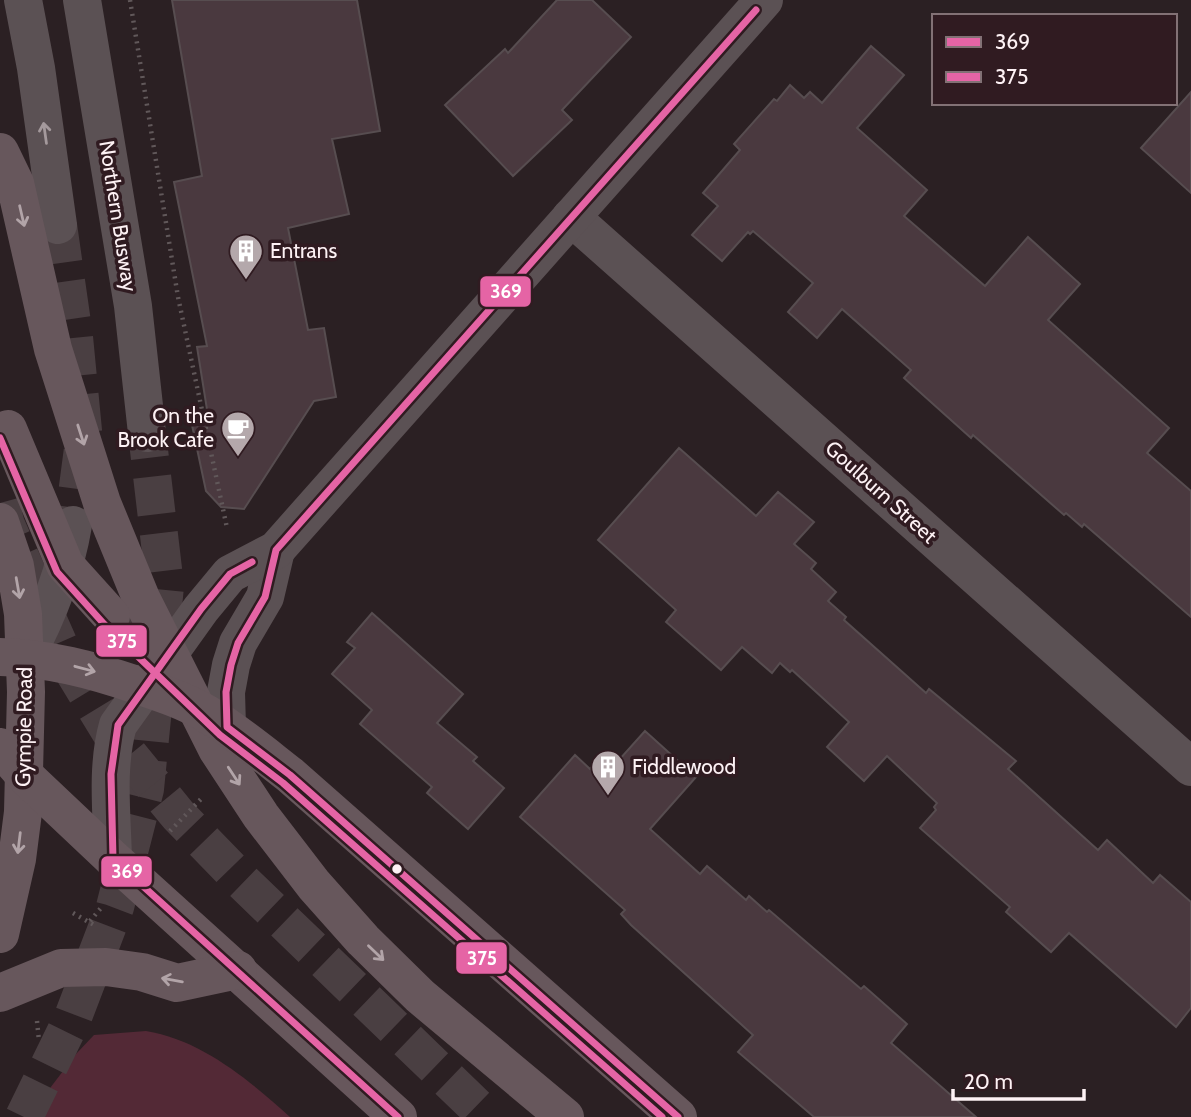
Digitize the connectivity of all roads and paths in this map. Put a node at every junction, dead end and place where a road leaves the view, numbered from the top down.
1 (23, 0) edge
2 (82, 0) edge
3 (130, 0) edge
4 (753, 3) edge
5 (0, 152) edge
6 (571, 217) junction
7 (58, 225) tunnel mouth
8 (8, 429) dead end
9 (147, 433) tunnel mouth
10 (0, 522) edge
11 (73, 525) tunnel mouth
12 (227, 528) dead end
13 (276, 550) junction
14 (65, 565) junction
15 (111, 616) tunnel mouth
16 (13, 658) edge
17 (143, 687) junction
18 (228, 727) junction
19 (12, 761) edge
20 (1191, 767) edge
21 (113, 859) junction
22 (101, 908) dead end
23 (90, 921) dead end
24 (0, 933) edge
25 (238, 970) junction
26 (0, 993) edge
27 (398, 1117) edge
28 (565, 1117) edge
29 (678, 1117) edge

7 -> 1 street
2 - 9 street, Northern Busway
3 - 12 path
4 - 6 street
5 -> 28 highway
6 - 13 street
6 - 20 street, Goulburn Street
8 - 14 highway
10 -> 16 highway, Gympie Road
11 - 14 street
13 - 17 street
13 - 18 street
14 - 15 highway
14 - 16 street
16 -> 17 highway
16 - 19 highway, Gympie Road
17 - 18 highway
17 - 21 street
18 - 29 highway
19 - 21 highway
19 -> 24 highway, Gympie Road
21 - 25 highway
22 - 23 path
25 -> 26 highway
25 - 27 highway

